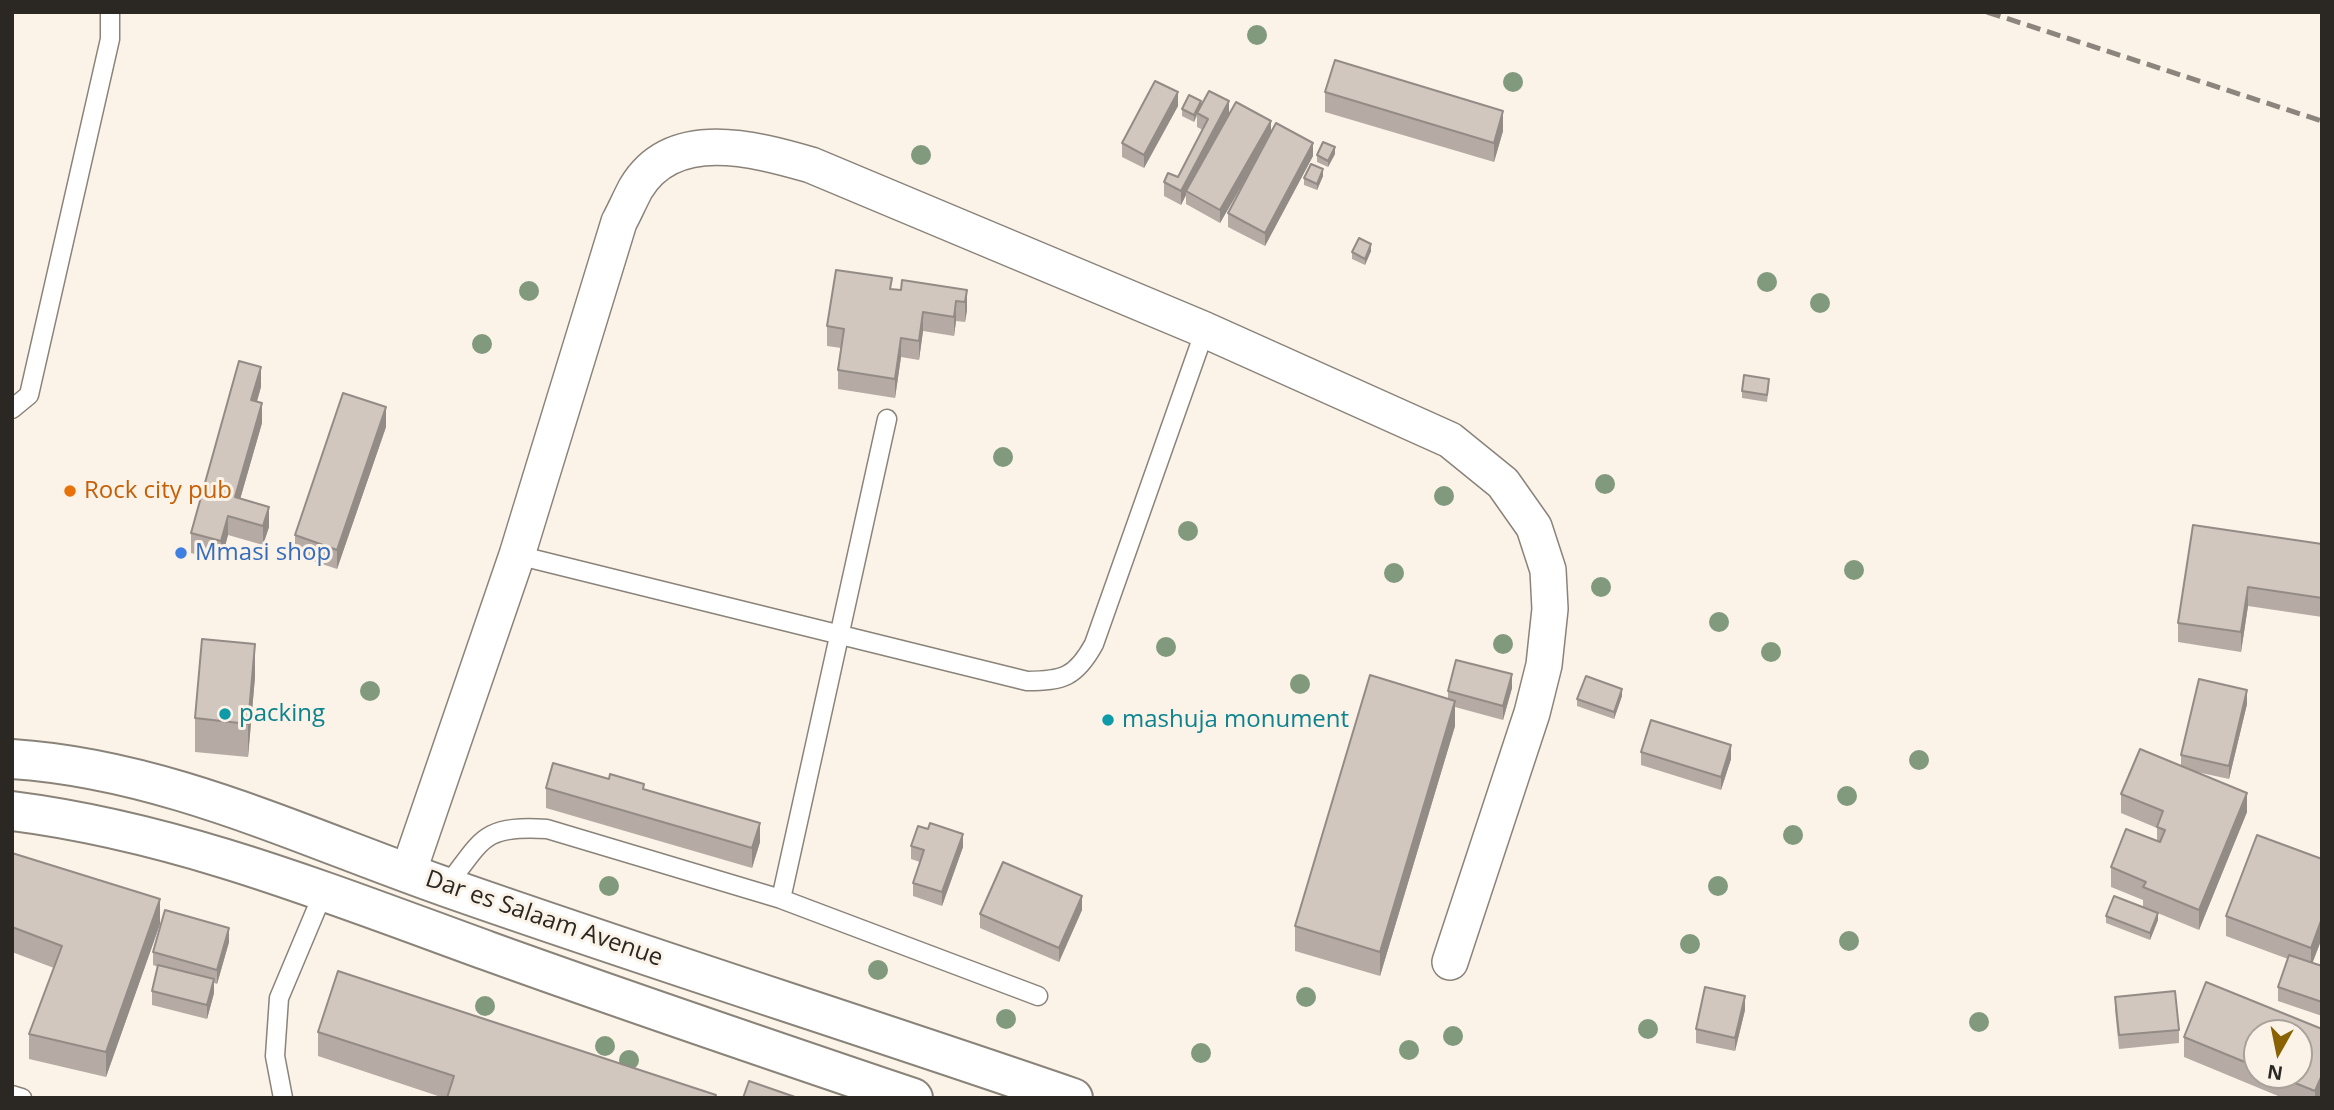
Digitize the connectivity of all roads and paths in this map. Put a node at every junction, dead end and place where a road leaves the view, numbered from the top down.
1 (110, 12) edge
2 (1205, 330) junction
3 (12, 409) edge
4 (887, 419) dead end
5 (517, 555) junction
6 (840, 634) junction
7 (12, 759) edge
8 (12, 811) edge
9 (408, 873) junction
10 (446, 887) junction
11 (324, 891) junction
12 (781, 899) junction
13 (1450, 962) dead end
14 (1038, 996) dead end
15 (12, 1094) edge
16 (22, 1098) edge
17 (283, 1098) edge
18 (913, 1098) edge
19 (1073, 1098) edge

1 - 3 lane
2 - 5 street
2 - 6 lane
2 - 13 street
4 - 6 lane
5 - 6 lane
5 - 9 street
6 - 12 lane
7 - 9 highway, Dar es Salaam Avenue
8 - 11 highway, Dar es Salaam Avenue
9 - 10 highway, Dar es Salaam Avenue
10 - 12 lane
10 - 19 highway, Dar es Salaam Avenue
11 - 17 lane
11 - 18 highway, Dar es Salaam Avenue
12 - 14 lane
15 - 16 lane

